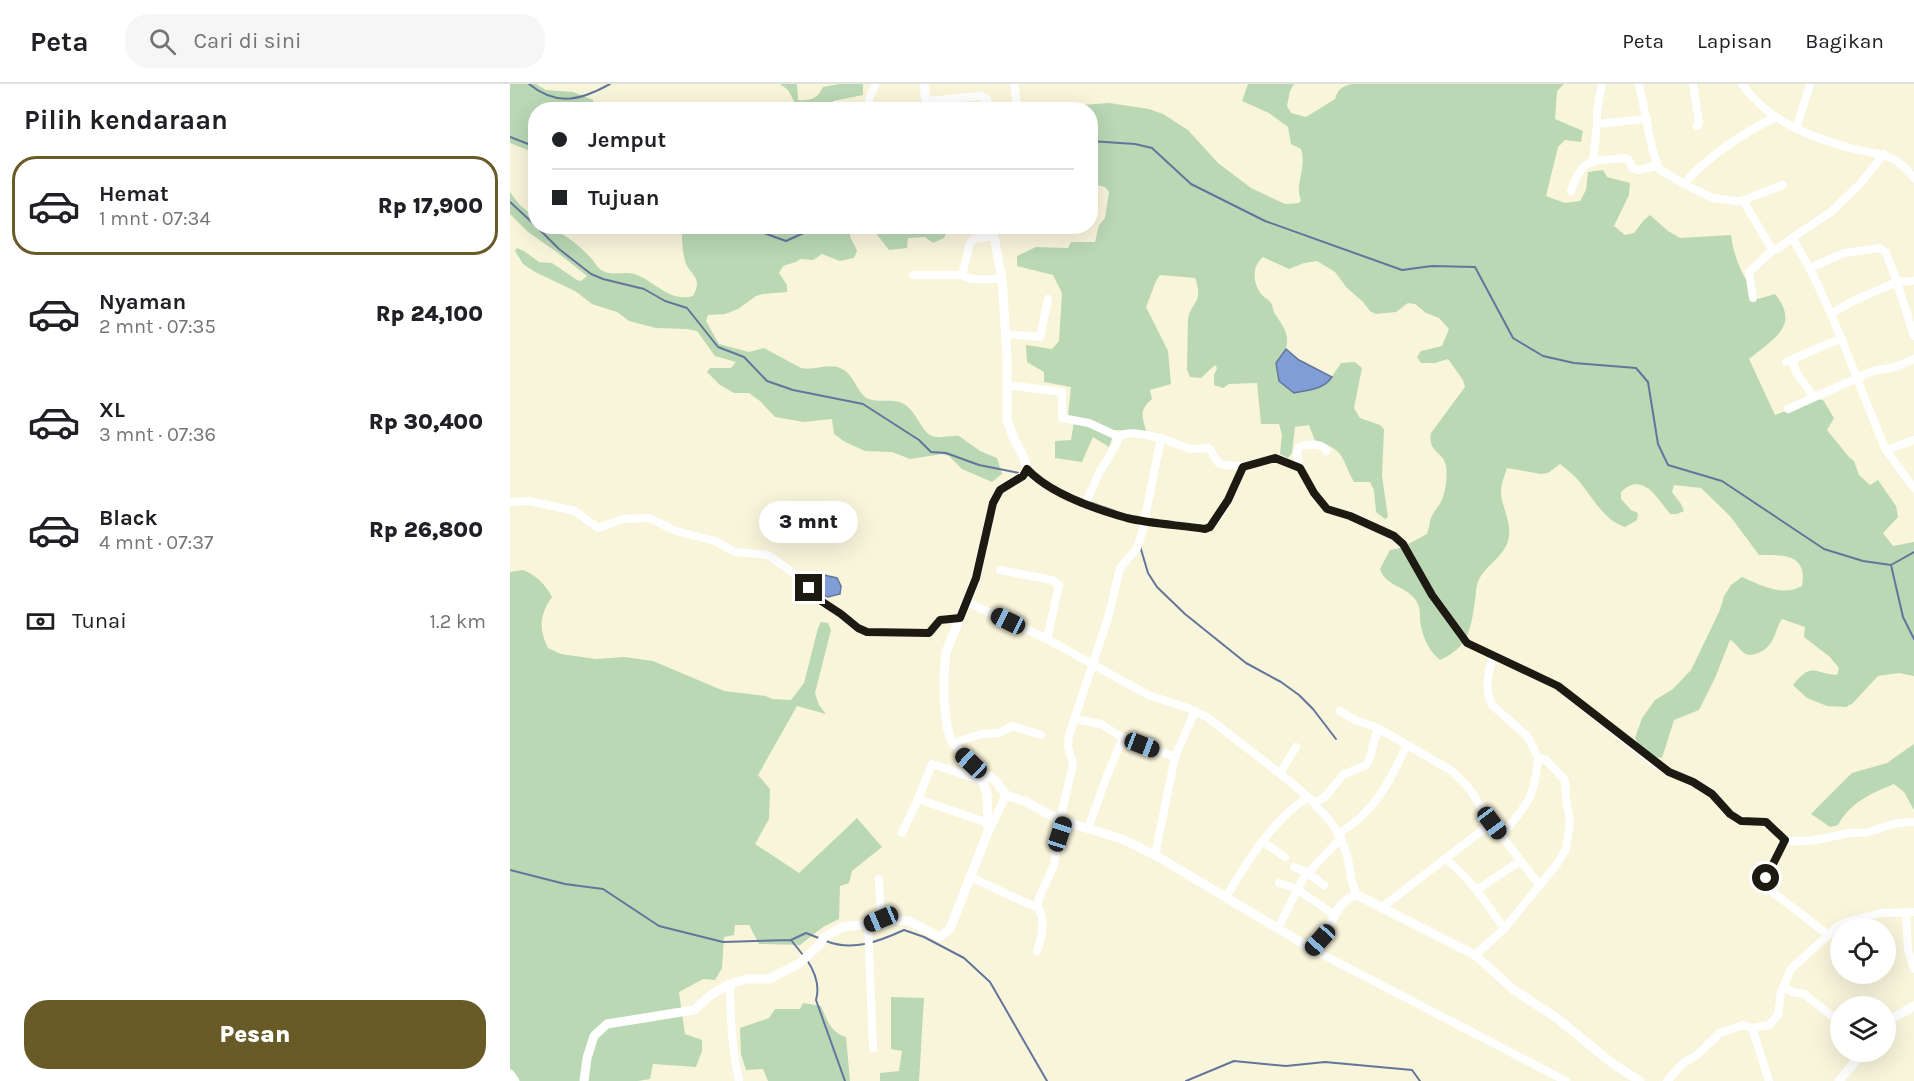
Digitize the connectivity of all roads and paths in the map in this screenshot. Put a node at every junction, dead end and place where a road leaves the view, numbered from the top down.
1 (876, 84) edge
2 (924, 84) edge
3 (1014, 84) edge
4 (1602, 84) edge
5 (1639, 84) edge
6 (1693, 84) edge
7 (1742, 84) edge
8 (1810, 84) edge
9 (869, 102) edge
10 (927, 102) edge
11 (945, 102) edge
12 (988, 102) edge
13 (1017, 102) edge
14 (1774, 118) junction
15 (1647, 119) junction
16 (1598, 124) junction
17 (1697, 126) dead end
18 (1796, 129) junction
19 (1884, 154) junction
20 (1593, 160) junction
21 (1656, 166) junction
22 (1914, 178) edge
23 (1684, 184) junction
24 (1784, 185) dead end
25 (1571, 191) dead end
26 (1741, 201) junction
27 (986, 234) edge
28 (994, 234) edge
29 (1791, 238) junction
30 (1774, 249) junction
31 (1810, 268) junction
32 (913, 275) dead end
33 (962, 275) junction
34 (1002, 279) junction
35 (1914, 281) edge
36 (1898, 282) junction
37 (1753, 298) dead end
38 (1048, 299) dead end
39 (1832, 314) junction
40 (1006, 334) junction
41 (1914, 336) edge
42 (1842, 338) junction
43 (1914, 359) edge
44 (1856, 378) junction
45 (1007, 385) junction
46 (1813, 398) junction
47 (1788, 409) dead end
48 (1118, 437) junction
49 (1161, 438) junction
50 (1914, 440) edge
51 (1886, 450) junction
52 (1327, 451) dead end
53 (1300, 468) junction
54 (1241, 470) junction
55 (1026, 472) junction
56 (1914, 488) edge
57 (510, 502) edge
58 (1086, 503) junction
59 (1144, 521) junction
60 (1000, 570) dead end
61 (968, 602) junction
62 (960, 618) junction
63 (1047, 639) junction
64 (1493, 656) junction
65 (1093, 664) junction
66 (1195, 711) junction
67 (1340, 711) dead end
68 (1074, 719) junction
69 (1378, 728) junction
70 (1041, 735) dead end
71 (1124, 738) junction
72 (953, 743) junction
73 (1407, 745) junction
74 (1296, 747) dead end
75 (1175, 757) junction
76 (1538, 757) junction
77 (977, 770) junction
78 (1280, 773) junction
79 (983, 781) junction
80 (1006, 795) junction
81 (918, 799) junction
82 (1311, 800) junction
83 (1062, 820) junction
84 (1914, 822) edge
85 (1492, 823) junction
86 (988, 828) junction
87 (1088, 829) junction
88 (902, 833) dead end
89 (1339, 836) junction
90 (1501, 836) junction
91 (1785, 840) junction
92 (1263, 843) junction
93 (1155, 855) junction
94 (1285, 857) dead end
95 (1446, 859) junction
96 (1520, 861) junction
97 (1294, 867) dead end
98 (1308, 873) junction
99 (969, 877) junction
100 (879, 879) dead end
101 (1279, 883) dead end
102 (1324, 885) dead end
103 (1539, 885) junction
104 (1297, 890) junction
105 (1477, 890) junction
106 (1357, 895) junction
107 (1226, 897) junction
108 (1038, 907) junction
109 (1381, 908) junction
110 (1910, 912) edge
111 (1335, 915) junction
112 (881, 919) junction
113 (868, 924) junction
114 (1278, 928) junction
115 (1504, 928) junction
116 (1827, 934) junction
117 (1312, 949) junction
118 (1037, 951) dead end
119 (1475, 955) junction
120 (1914, 969) edge
121 (730, 984) junction
122 (1783, 986) junction
123 (1914, 1006) edge
124 (1830, 1014) edge
125 (1896, 1016) edge
126 (1752, 1028) junction
127 (873, 1048) dead end
128 (1855, 1062) edge
129 (510, 1074) edge
130 (515, 1081) edge
131 (584, 1081) edge
132 (739, 1081) edge
133 (1566, 1081) edge
134 (1640, 1081) edge
135 (1667, 1081) edge
136 (1769, 1081) edge
137 (1839, 1081) edge

1 - 9 street
2 - 10 street
3 - 13 street
4 - 16 street
5 - 15 street
6 - 17 street
7 - 14 street
8 - 18 street
11 - 12 street
14 - 18 street
14 - 23 street
15 - 16 street
15 - 21 street
16 - 20 street
18 - 19 street
19 - 22 street
19 - 29 street
20 - 21 street
20 - 25 street
21 - 23 street
23 - 26 street
24 - 26 street
26 - 30 street
27 - 33 street
28 - 34 street
29 - 30 street
29 - 31 street
30 - 37 street
31 - 36 street
31 - 39 street
32 - 33 street
33 - 34 street
34 - 40 street
35 - 36 street
36 - 39 street
36 - 41 street
38 - 40 street
39 - 42 street
40 - 45 street
42 - 44 street
42 - 46 street
43 - 44 street
44 - 46 street
44 - 51 street
45 - 48 street
45 - 55 street
46 - 47 street
48 - 49 street
48 - 58 street
49 - 54 street
49 - 59 street
50 - 51 street
51 - 56 street
52 - 53 street
53 - 54 street
53 - 64 street
54 - 59 street
55 - 58 street
55 - 61 street
57 - 62 street
58 - 59 street
59 - 65 street
60 - 63 street
61 - 62 street
61 - 63 street
62 - 72 street
63 - 65 street
64 - 76 street
64 - 91 street
65 - 66 street
65 - 68 street
66 - 75 street
66 - 78 street
67 - 69 street
68 - 71 street
68 - 83 street
69 - 73 street
69 - 82 street
70 - 72 street
71 - 75 street
71 - 87 street
72 - 77 street
73 - 85 street
73 - 89 street
74 - 78 street
75 - 93 street
76 - 90 street
76 - 103 street
77 - 79 street
77 - 80 street
78 - 82 street
79 - 81 street
79 - 86 street
80 - 83 street
80 - 86 street
81 - 86 street
81 - 88 street
82 - 89 street
82 - 92 street
83 - 87 street
83 - 108 street
84 - 91 street
85 - 90 street
85 - 95 street
86 - 99 street
87 - 93 street
89 - 98 street
89 - 106 street
90 - 96 street
91 - 116 street
92 - 94 street
92 - 107 street
93 - 107 street
95 - 105 street
95 - 109 street
96 - 103 street
96 - 105 street
97 - 98 street
98 - 102 street
98 - 104 street
99 - 108 street
99 - 112 street
100 - 112 street
101 - 104 street
103 - 115 street
104 - 111 street
104 - 114 street
105 - 115 street
106 - 109 street
106 - 111 street
107 - 114 street
108 - 118 street
109 - 119 street
110 - 116 street
110 - 120 street
111 - 117 street
112 - 113 street
113 - 121 street
113 - 127 street
114 - 117 street
115 - 119 street
116 - 122 street
117 - 133 street
119 - 134 street
121 - 131 street
121 - 132 street
122 - 124 street
122 - 126 street
123 - 125 street
126 - 135 street
126 - 136 street
128 - 137 street
129 - 130 street

